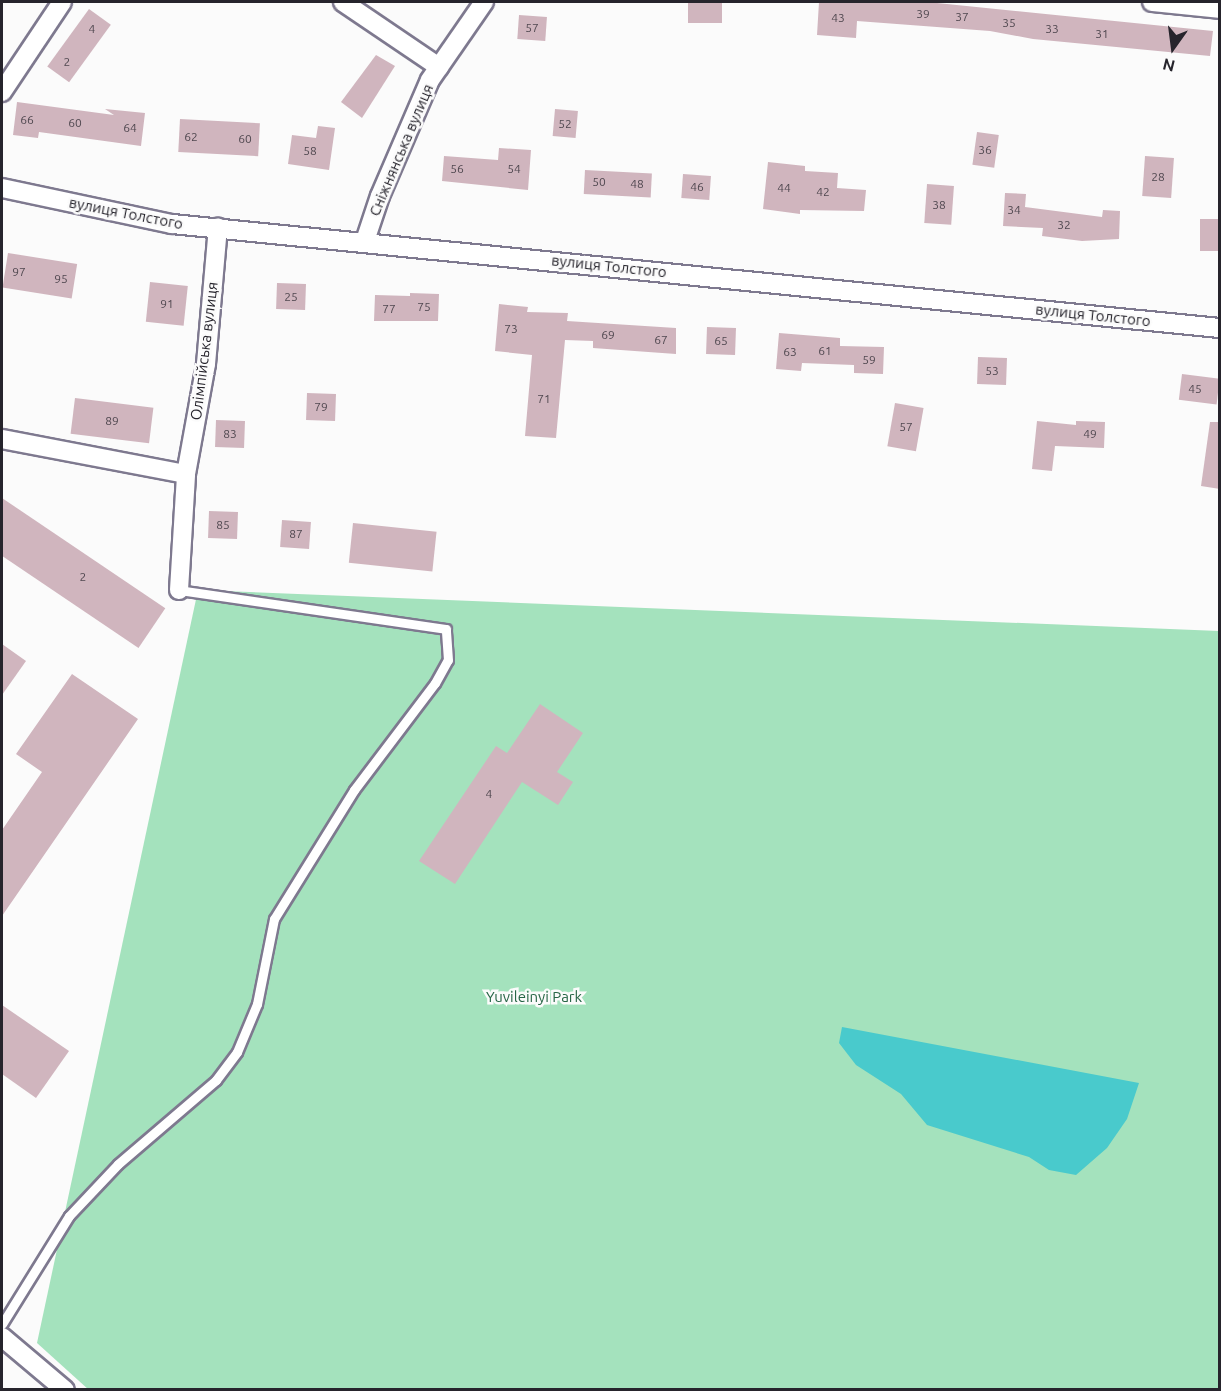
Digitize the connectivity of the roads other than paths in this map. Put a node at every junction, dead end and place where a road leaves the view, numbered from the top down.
1 (62, 2) edge
2 (343, 2) edge
3 (484, 2) edge
4 (1152, 2) edge
5 (1220, 9) edge
6 (439, 67) junction
7 (2, 92) edge
8 (2, 188) edge
9 (218, 228) junction
10 (364, 241) junction
11 (1220, 328) edge
12 (2, 439) edge
13 (186, 474) junction
14 (179, 590) joint
15 (2, 1324) edge
16 (2, 1337) edge
17 (65, 1389) edge

1 - 7 street
2 - 6 street
3 - 6 street, Сніжнянська вулиця
4 - 5 street
6 - 10 street, Сніжнянська вулиця
8 - 9 street, вулиця Толстого
9 - 10 street, вулиця Толстого
9 - 13 street, Олімпійська вулиця
10 - 11 street, вулиця Толстого
12 - 13 street
13 - 14 street, Олімпійська вулиця
14 - 15 lane
16 - 17 street

